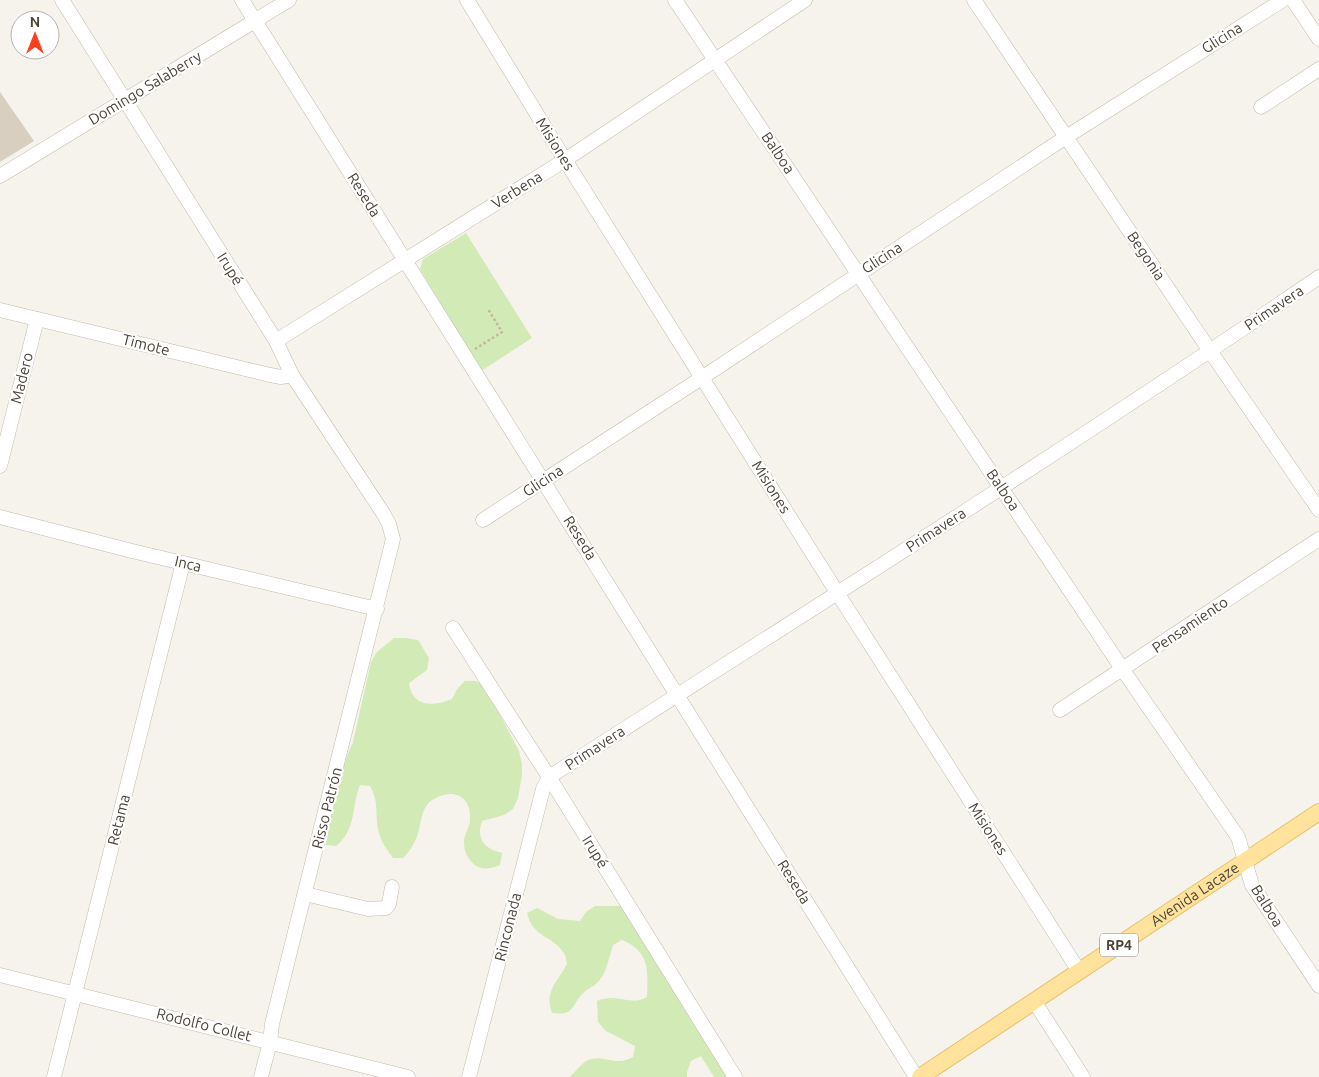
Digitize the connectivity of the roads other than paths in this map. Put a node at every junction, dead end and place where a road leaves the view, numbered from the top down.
1 (62, 0) edge
2 (242, 0) edge
3 (289, 0) edge
4 (467, 0) edge
5 (675, 0) edge
6 (805, 0) edge
7 (974, 0) edge
8 (1283, 0) edge
9 (1293, 0) edge
10 (256, 21) junction
11 (1319, 39) edge
12 (715, 59) junction
13 (1319, 69) edge
14 (125, 101) junction
15 (1261, 108) dead end
16 (1066, 136) junction
17 (565, 160) junction
18 (0, 176) edge
19 (405, 261) junction
20 (859, 273) junction
21 (1319, 277) edge
22 (0, 310) edge
23 (36, 319) junction
24 (276, 340) junction
25 (1210, 352) junction
26 (292, 375) junction
27 (703, 377) junction
28 (0, 466) edge
29 (544, 480) junction
30 (1001, 487) junction
31 (1319, 510) edge
32 (0, 517) edge
33 (483, 520) dead end
34 (393, 539) joint
35 (1319, 539) edge
36 (183, 563) junction
37 (838, 594) junction
38 (377, 608) junction
39 (453, 628) dead end
40 (1122, 670) junction
41 (677, 695) junction
42 (1060, 710) dead end
43 (549, 777) junction
44 (1319, 812) edge
45 (1245, 862) junction
46 (392, 887) dead end
47 (305, 894) junction
48 (1080, 971) junction
49 (0, 975) edge
50 (1319, 986) edge
51 (75, 993) junction
52 (1034, 1001) junction
53 (270, 1042) junction
54 (54, 1077) edge
55 (261, 1077) edge
56 (408, 1077) edge
57 (469, 1077) edge
58 (735, 1077) edge
59 (916, 1077) edge
60 (920, 1077) edge
61 (1083, 1077) edge

1 - 14 street, Irupé
2 - 10 street, Reseda
3 - 10 street, Domingo Salaberry
4 - 17 street, Misiones
5 - 12 street, Balboa
6 - 12 street, Verbena
7 - 16 street, Begonia
8 - 16 street, Glicina
9 - 11 street
10 - 14 street, Domingo Salaberry
10 - 19 street, Reseda
12 - 17 street, Verbena
12 - 20 street, Balboa
13 - 15 street
14 - 18 street, Domingo Salaberry
14 - 24 street, Irupé
16 - 20 street, Glicina
16 - 25 street, Begonia
17 - 19 street, Verbena
17 - 27 street, Misiones
19 - 24 street, Verbena
19 - 29 street, Reseda
20 - 27 street, Glicina
20 - 30 street, Balboa
21 - 25 street, Primavera
22 - 23 street, Timote
23 - 26 street, Timote
23 - 28 street, Madero
24 - 26 street, Irupé
25 - 30 street, Primavera
25 - 31 street, Begonia
26 - 34 street, Irupé
27 - 29 street, Glicina
27 - 37 street, Misiones
29 - 33 street, Glicina
29 - 41 street, Reseda
30 - 37 street, Primavera
30 - 40 street, Balboa
32 - 36 street, Inca
34 - 38 street, Risso Patrón
35 - 40 street, Pensamiento
36 - 38 street, Inca
36 - 51 street, Retama
37 - 41 street, Primavera
37 - 48 street, Misiones
38 - 47 street, Risso Patrón
39 - 43 street, Irupé
40 - 42 street, Pensamiento
40 - 45 street, Balboa
41 - 43 street, Primavera
41 - 59 street, Reseda
43 - 57 street, Rinconada
43 - 58 street, Irupé
44 - 45 main road, Avenida Lacaze / RP4
45 - 48 main road, Avenida Lacaze / RP4
45 - 50 street, Balboa
46 - 47 street
47 - 53 street, Risso Patrón
48 - 52 main road, Avenida Lacaze / RP4
49 - 51 street, Rodolfo Collet
51 - 53 street, Rodolfo Collet
51 - 54 street, Retama
52 - 60 main road, Avenida Lacaze / RP4
52 - 61 street
53 - 55 street, Risso Patrón
53 - 56 street, Rodolfo Collet

